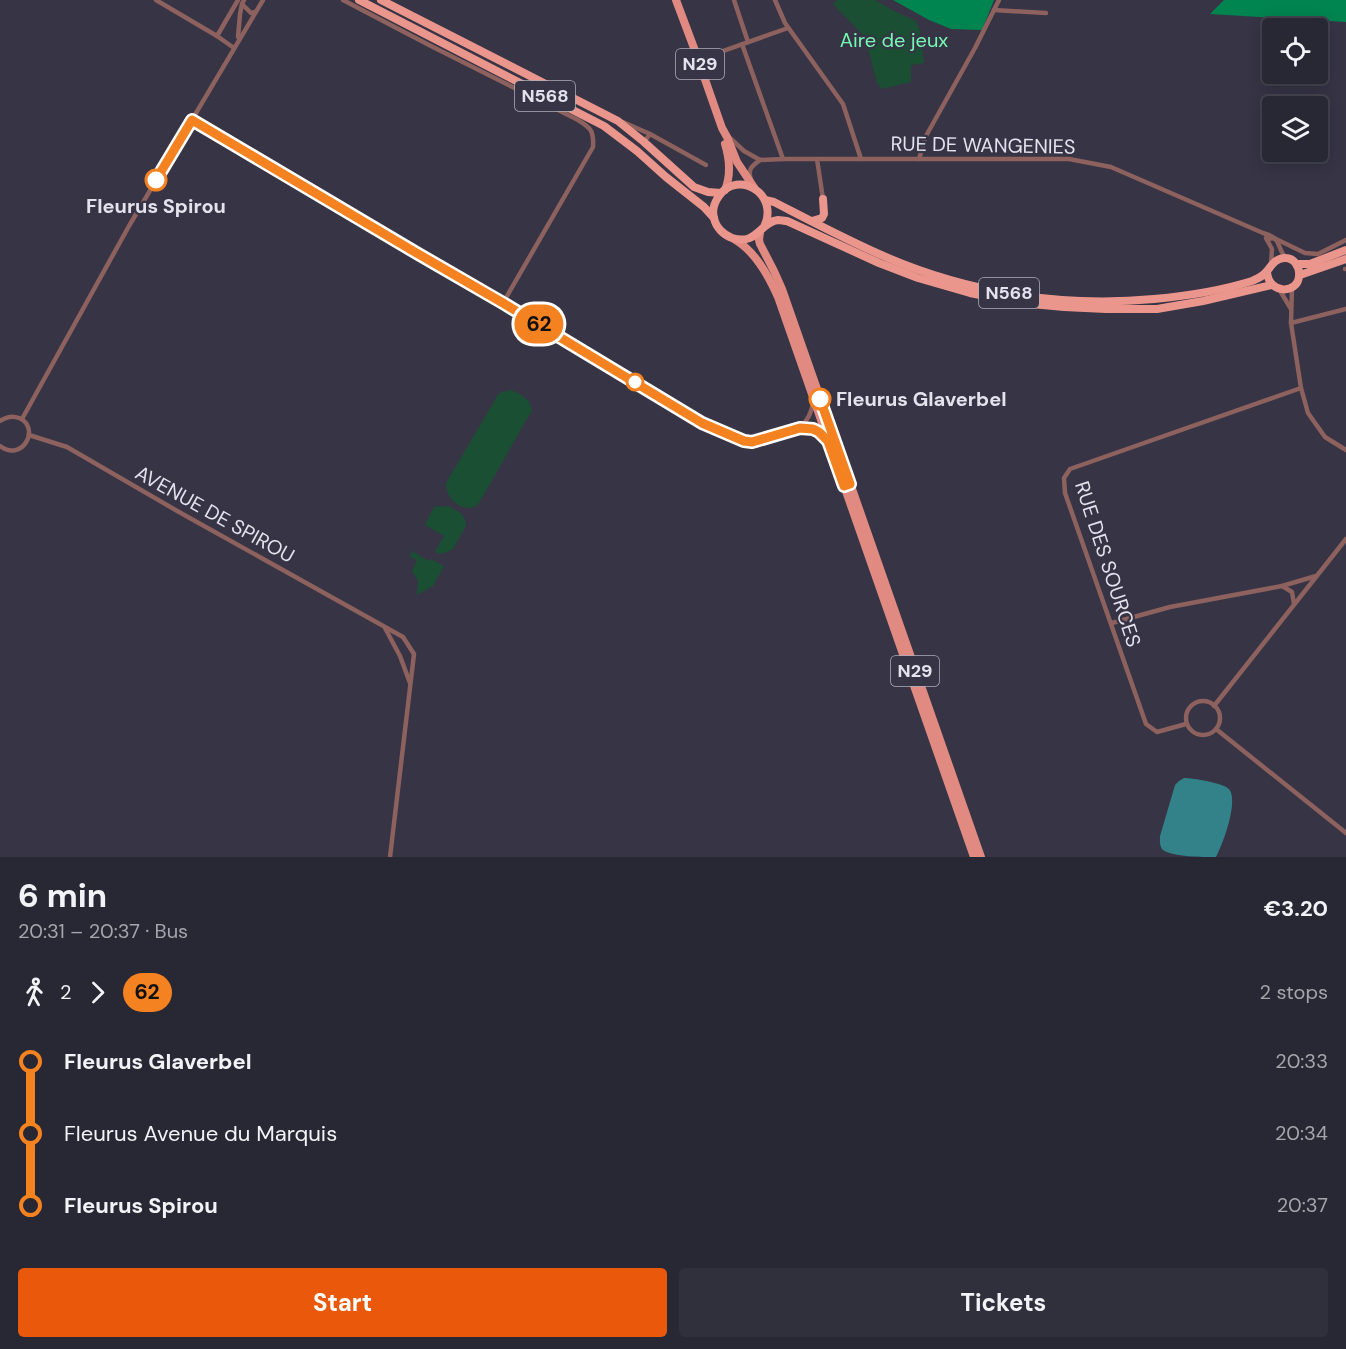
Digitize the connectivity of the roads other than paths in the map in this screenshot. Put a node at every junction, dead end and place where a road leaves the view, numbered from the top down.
1 (156, 0) edge
2 (263, 0) edge
3 (344, 0) edge
4 (359, 0) edge
5 (381, 0) edge
6 (676, 0) edge
7 (734, 0) edge
8 (776, 0) edge
9 (999, 0) edge
10 (242, 1) edge
11 (994, 10) junction
12 (255, 12) junction
13 (1046, 13) dead end
14 (788, 28) junction
15 (217, 36) junction
16 (745, 43) junction
17 (234, 48) junction
18 (710, 56) dead end
19 (192, 120) junction
20 (618, 121) junction
21 (722, 128) junction
22 (650, 134) junction
23 (727, 137) junction
24 (644, 142) junction
25 (783, 159) junction
26 (817, 159) junction
27 (861, 159) junction
28 (919, 159) junction
29 (760, 160) junction
30 (706, 165) dead end
31 (755, 189) junction
32 (723, 192) junction
33 (823, 199) joint
34 (765, 200) junction
35 (714, 218) junction
36 (812, 221) junction
37 (762, 230) junction
38 (1263, 233) junction
39 (732, 238) junction
40 (1276, 239) junction
41 (1267, 240) junction
42 (1346, 240) edge
43 (1346, 250) edge
44 (1285, 258) junction
45 (1346, 259) edge
46 (1297, 264) junction
47 (1269, 268) junction
48 (1300, 275) junction
49 (1275, 287) junction
50 (1292, 287) junction
51 (503, 303) junction
52 (1291, 309) junction
53 (1346, 309) edge
54 (1292, 323) junction
55 (1301, 388) junction
56 (813, 396) junction
57 (1, 419) edge
58 (22, 419) junction
59 (800, 428) junction
60 (29, 435) junction
61 (828, 441) junction
62 (2, 447) edge
63 (1346, 450) edge
64 (0, 454) edge
65 (847, 485) junction
66 (1346, 539) edge
67 (1317, 576) junction
68 (1282, 585) junction
69 (1294, 604) junction
70 (1112, 623) junction
71 (384, 626) junction
72 (410, 686) junction
73 (1214, 706) junction
74 (1186, 724) junction
75 (1216, 729) junction
76 (1346, 834) edge
77 (975, 852) edge
78 (390, 857) edge
79 (981, 857) edge

1 - 15 street
2 - 12 street
3 - 51 street
4 - 35 highway, N568
5 - 20 highway, N568
6 - 21 main road, N29
7 - 16 street
8 - 14 street
9 - 11 street
10 - 12 street
10 - 15 street
10 - 17 street
11 - 13 street
11 - 28 street
12 - 17 street
14 - 16 street
14 - 27 street
15 - 17 street
16 - 18 street
16 - 25 street
17 - 19 street
19 - 51 street
19 - 58 street
20 - 22 street
20 - 24 highway, N568
21 - 23 main road, N29
21 - 32 main road, N29
22 - 24 street
22 - 30 street
23 - 29 street
23 - 31 main road, N29
24 - 32 highway, N568
25 - 26 street, RUE DE WANGENIES
25 - 29 street, RUE DE WANGENIES
26 - 27 street, RUE DE WANGENIES
26 - 33 street
27 - 28 street, RUE DE WANGENIES
28 - 38 street, RUE DE WANGENIES
29 - 31 street
31 - 32 highway
31 - 34 highway
32 - 35 highway
33 - 36 highway
34 - 36 highway, N568
34 - 37 highway
35 - 39 highway
36 - 47 highway, N568
37 - 39 highway
37 - 49 highway, N568
37 - 65 main road, N29
38 - 40 street, RUE DE WANGENIES
38 - 41 street
39 - 56 main road, N29
40 - 41 street
40 - 42 street, RUE DE WANGENIES
40 - 44 street
41 - 47 street
43 - 46 highway
44 - 46 highway
44 - 47 highway, N568
45 - 48 highway
46 - 48 highway
47 - 49 highway
48 - 50 highway
49 - 50 highway, N568
49 - 52 street
50 - 52 street
51 - 59 street
52 - 54 street
53 - 54 street
54 - 55 street
55 - 63 street
55 - 70 street, RUE DES SOURCES
56 - 59 street
56 - 61 main road, N29
57 - 58 street
58 - 60 street
59 - 61 street
60 - 62 street
60 - 71 street, AVENUE DE SPIROU
61 - 65 main road, N29
62 - 64 street
65 - 77 main road, N29
66 - 67 street
67 - 68 street
67 - 69 street
68 - 69 street
68 - 70 street
69 - 73 street
70 - 74 street, RUE DES SOURCES
71 - 72 street, AVENUE DE SPIROU
71 - 72 street, AVENUE DE SPIROU
72 - 78 street, AVENUE DE SPIROU
73 - 74 street
73 - 75 street
74 - 75 street
75 - 76 street
77 - 79 main road, N29

